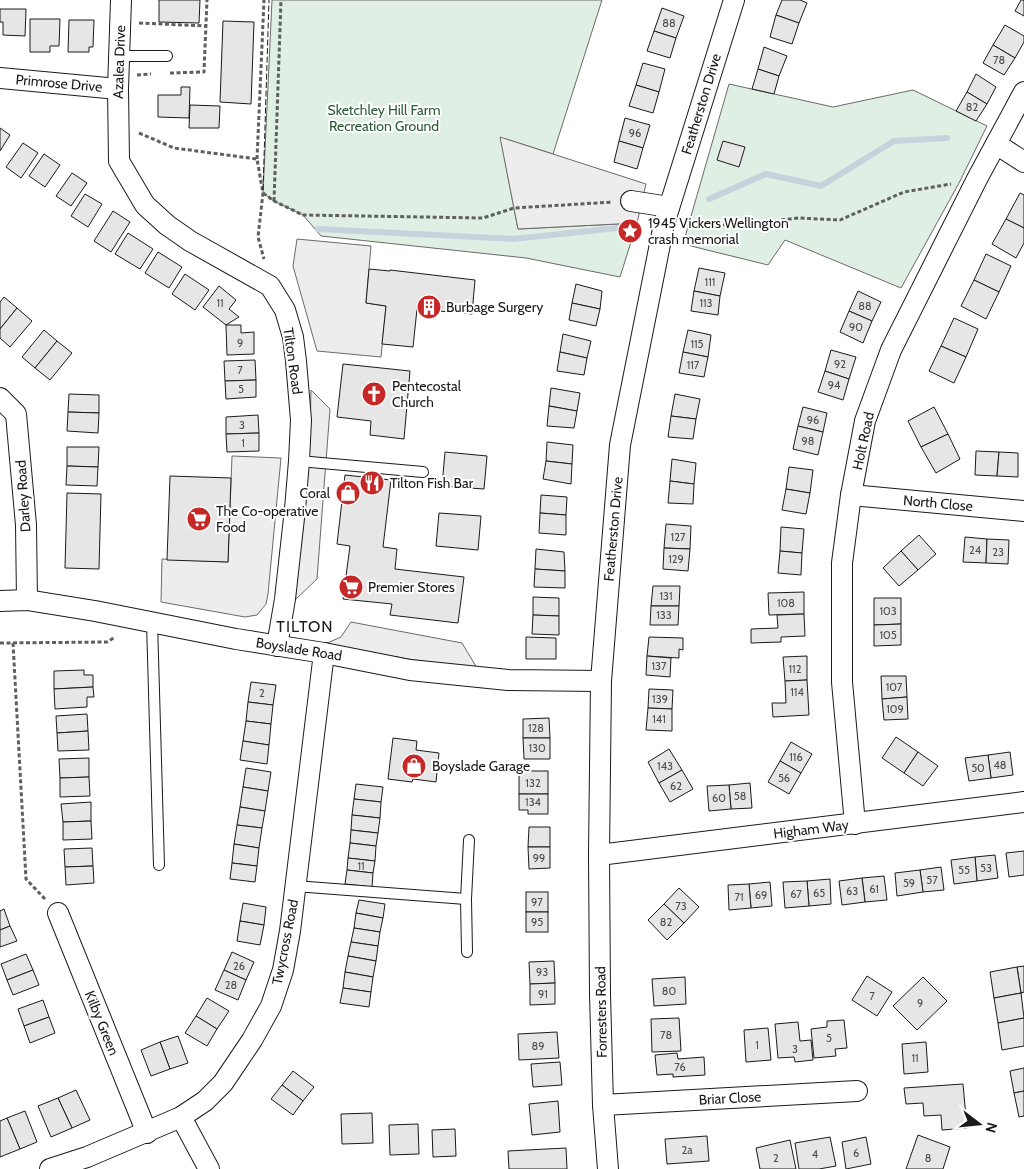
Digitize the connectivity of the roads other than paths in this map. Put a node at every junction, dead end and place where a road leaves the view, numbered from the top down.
1 (121, 0) edge
2 (734, 0) edge
3 (120, 56) junction
4 (167, 56) dead end
5 (0, 78) edge
6 (118, 88) junction
7 (1024, 92) edge
8 (996, 144) junction
9 (1024, 162) edge
10 (631, 201) road end
11 (666, 216) junction
12 (270, 286) joint
13 (0, 398) edge
14 (299, 461) junction
15 (423, 472) dead end
16 (852, 495) junction
17 (1024, 511) edge
18 (27, 600) junction
19 (0, 602) edge
20 (145, 621) junction
21 (278, 646) junction
22 (324, 653) junction
23 (601, 681) junction
24 (1024, 802) edge
25 (855, 824) junction
26 (469, 840) dead end
27 (599, 855) junction
28 (159, 865) dead end
29 (295, 886) junction
30 (466, 899) junction
31 (58, 913) road end
32 (467, 952) dead end
33 (857, 1091) dead end
34 (603, 1105) junction
35 (181, 1118) junction
36 (146, 1133) junction
37 (50, 1169) edge
38 (209, 1169) edge
39 (608, 1169) edge

1 - 3 street, Azalea Drive
2 - 11 street, Featherston Drive
3 - 4 lane
3 - 6 street, Azalea Drive
5 - 6 street, Primrose Drive
6 - 12 street, Azalea Drive
7 - 8 street, Holt Road
8 - 9 street
8 - 16 street, Holt Road
10 - 11 street
11 - 23 street, Featherston Drive
12 - 14 street, Tilton Road
13 - 18 street, Darley Road
14 - 15 lane
14 - 21 street, Tilton Road
16 - 17 street, North Close
16 - 25 street, Holt Road
18 - 19 street, Boyslade Road
18 - 20 street, Boyslade Road
20 - 21 street, Boyslade Road
20 - 28 lane
21 - 22 street, Boyslade Road
22 - 23 street, Boyslade Road
22 - 29 street, Twycross Road
23 - 27 street, Featherston Drive
24 - 25 street, Higham Way
25 - 27 street, Higham Way
26 - 30 lane
27 - 34 street, Forresters Road
29 - 30 lane
29 - 35 street, Twycross Road
30 - 32 lane
31 - 36 street, Kilby Green
33 - 34 street, Briar Close
34 - 39 street, Forresters Road
35 - 36 street, Twycross Road
35 - 38 street
36 - 37 street, Twycross Road

